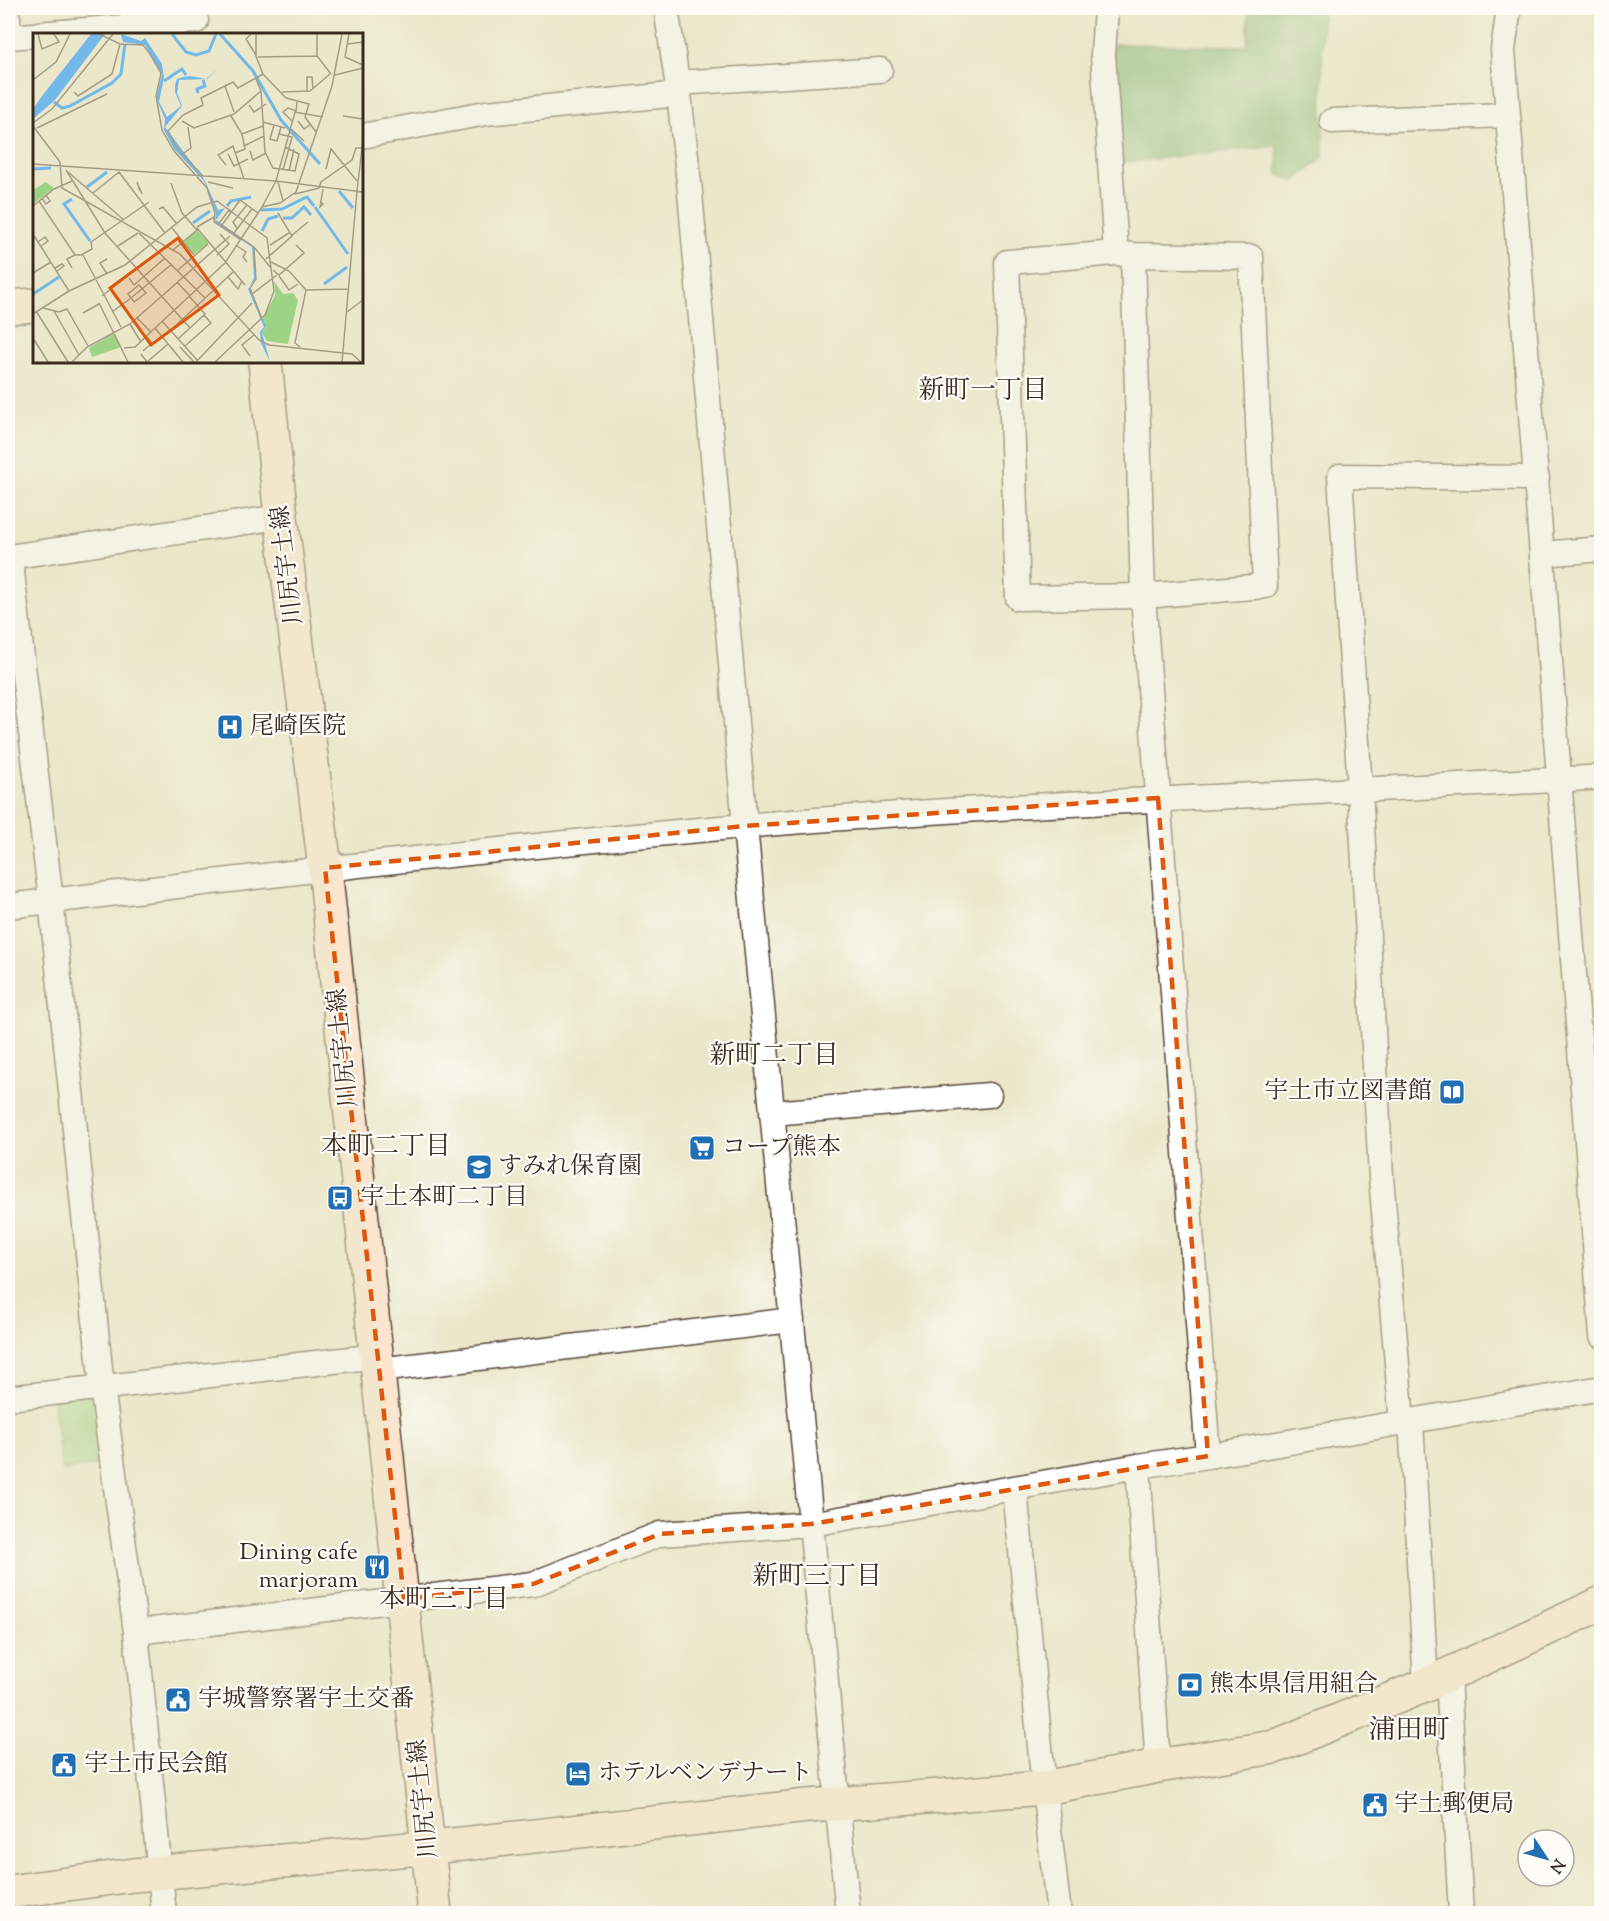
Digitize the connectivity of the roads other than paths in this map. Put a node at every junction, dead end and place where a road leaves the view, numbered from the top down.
1 (666, 8) edge
2 (1106, 8) edge
3 (1509, 8) edge
4 (8, 18) edge
5 (196, 21) edge
6 (59, 33) edge
7 (33, 35) edge
8 (880, 70) dead end
9 (679, 88) junction
10 (1508, 115) junction
11 (1332, 121) dead end
12 (363, 136) edge
13 (1124, 254) junction
14 (33, 305) edge
15 (8, 307) edge
16 (265, 363) edge
17 (1537, 478) junction
18 (281, 517) junction
19 (1602, 549) edge
20 (1543, 554) junction
21 (9, 556) edge
22 (1143, 596) junction
23 (1602, 777) edge
24 (1559, 780) junction
25 (1360, 789) junction
26 (1158, 798) junction
27 (745, 826) junction
28 (325, 868) junction
29 (51, 901) junction
30 (8, 906) edge
31 (989, 1095) dead end
32 (772, 1113) junction
33 (792, 1320) junction
34 (1602, 1336) edge
35 (379, 1363) junction
36 (102, 1387) junction
37 (1602, 1388) edge
38 (8, 1398) edge
39 (1407, 1421) junction
40 (1208, 1456) junction
41 (1138, 1466) junction
42 (1015, 1490) junction
43 (811, 1524) junction
44 (404, 1599) junction
45 (1602, 1603) edge
46 (136, 1632) junction
47 (1437, 1680) junction
48 (1158, 1766) junction
49 (1044, 1788) junction
50 (839, 1803) junction
51 (429, 1846) junction
52 (159, 1874) junction
53 (8, 1892) edge
54 (164, 1914) edge
55 (435, 1914) edge
56 (849, 1914) edge
57 (1059, 1914) edge
58 (1461, 1914) edge

1 - 9 street
2 - 13 street
3 - 10 street
4 - 7 street
5 - 6 street
8 - 9 street
9 - 12 street
9 - 27 street
10 - 11 street
10 - 17 street
13 - 22 street
13 - 22 street
13 - 22 street
14 - 15 street
16 - 18 street, 川尻宇土線
17 - 20 street
17 - 25 street
18 - 21 street
18 - 28 street, 川尻宇土線
19 - 20 street
20 - 24 street
21 - 29 street
22 - 26 street
23 - 24 street
24 - 25 street
24 - 34 street
25 - 26 street
25 - 39 street
26 - 27 street
26 - 40 street
27 - 28 street
27 - 32 street
28 - 29 street
28 - 35 street, 川尻宇土線
29 - 30 street
29 - 36 street
31 - 32 street
32 - 33 street
33 - 35 street
33 - 43 street
35 - 36 street
35 - 44 street, 川尻宇土線
36 - 38 street
36 - 46 street
37 - 39 street
39 - 40 street
39 - 47 street
40 - 41 street
41 - 42 street
41 - 48 street
42 - 43 street
42 - 49 street
43 - 44 street
43 - 50 street
44 - 46 street
44 - 51 street, 川尻宇土線
45 - 47 street
46 - 52 street
47 - 48 street
47 - 58 street
48 - 49 street
49 - 50 street
49 - 57 street
50 - 51 street
50 - 56 street
51 - 52 street
51 - 55 street, 川尻宇土線
52 - 53 street
52 - 54 street

